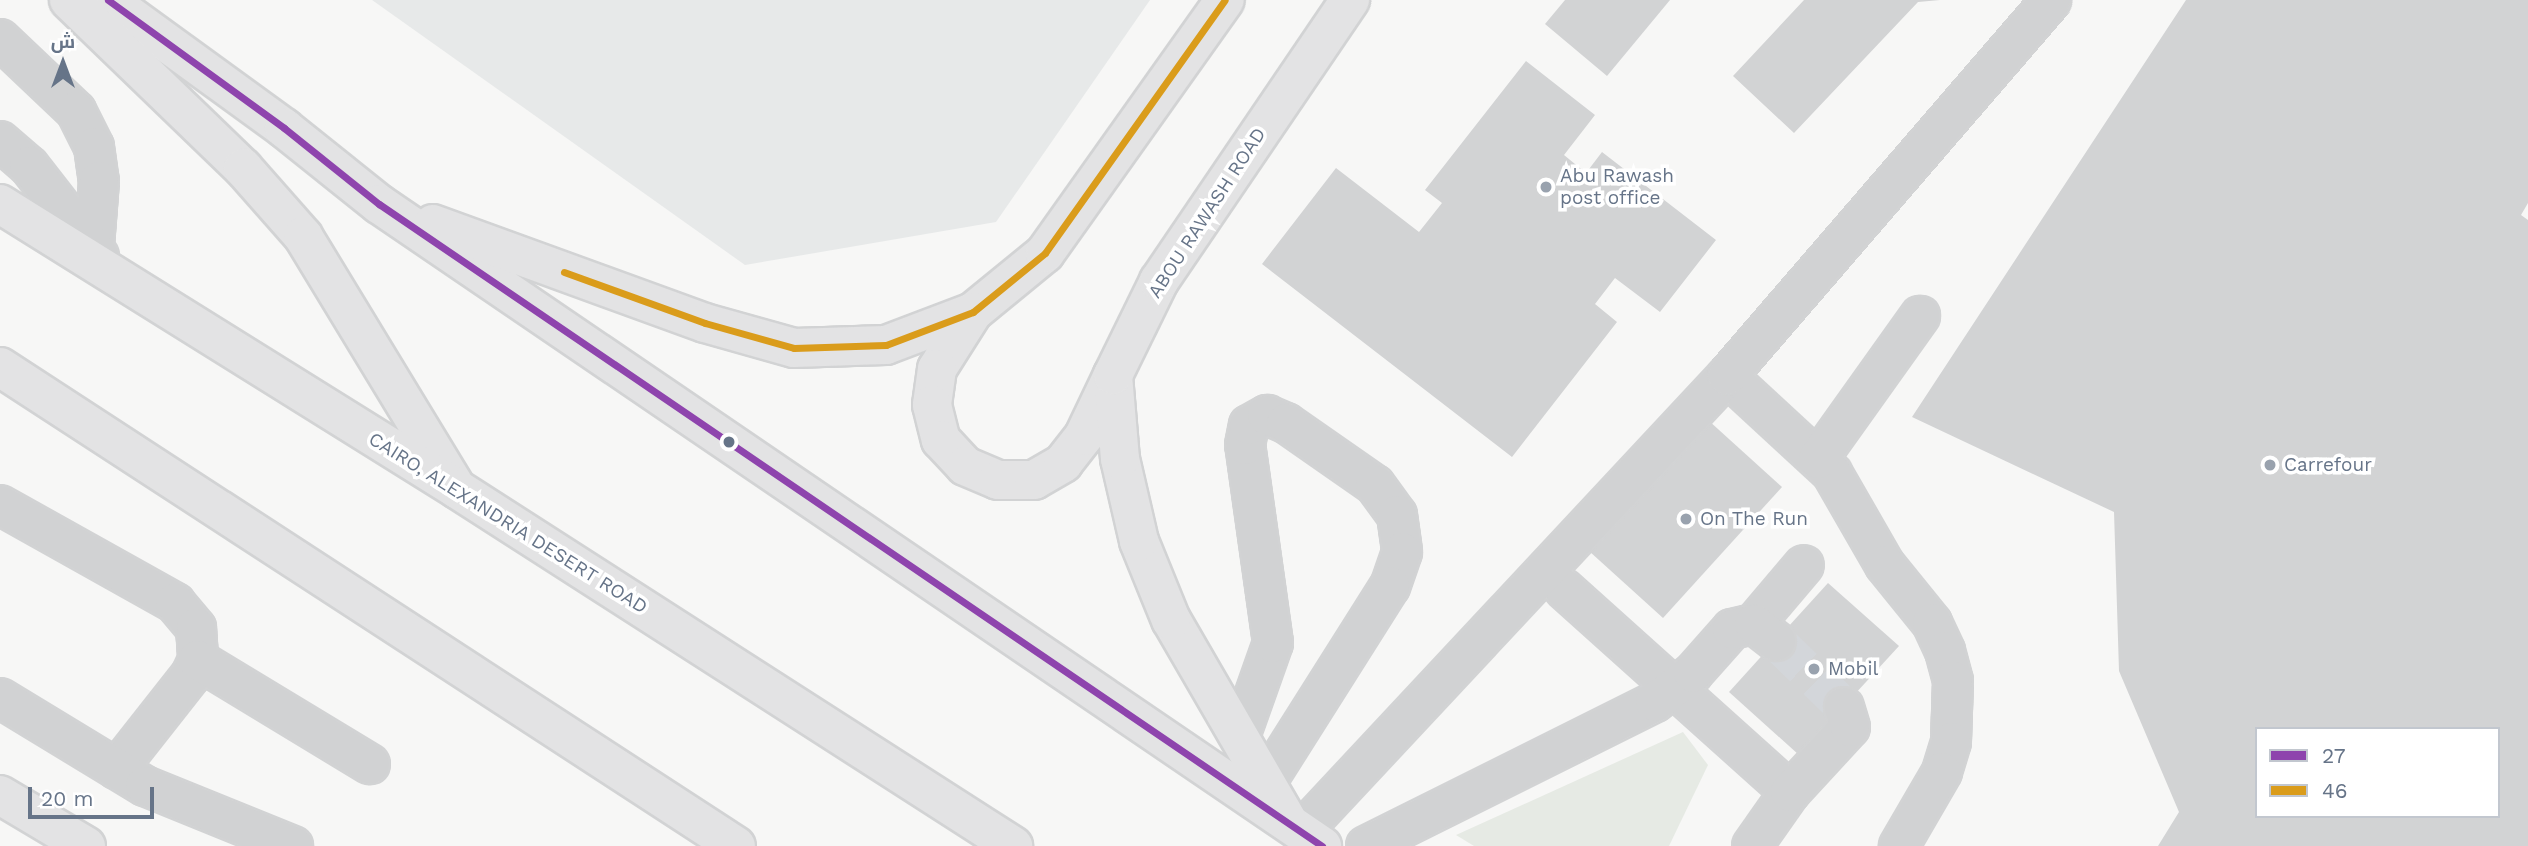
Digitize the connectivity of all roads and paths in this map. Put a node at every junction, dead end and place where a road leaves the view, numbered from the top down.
1 (69, 0) edge
2 (108, 0) edge
3 (1225, 0) edge
4 (1350, 0) edge
5 (2051, 0) edge
6 (0, 40) edge
7 (0, 141) edge
8 (0, 204) edge
9 (379, 204) junction
10 (100, 258) junction
11 (973, 312) junction
12 (1920, 316) dead end
13 (0, 367) edge
14 (1112, 375) junction
15 (1727, 376) junction
16 (1818, 458) junction
17 (457, 489) junction
18 (0, 505) edge
19 (1804, 565) dead end
20 (1564, 589) dead end
21 (198, 660) junction
22 (1675, 688) junction
23 (0, 698) edge
24 (1844, 707) dead end
25 (1240, 736) junction
26 (370, 764) dead end
27 (117, 769) junction
28 (1266, 782) junction
29 (1790, 792) junction
30 (0, 794) edge
31 (1304, 834) edge
32 (86, 846) edge
33 (293, 846) edge
34 (736, 846) edge
35 (1013, 846) edge
36 (1366, 846) edge
37 (1752, 846) edge
38 (1899, 846) edge

1 - 17 main road
2 - 9 main road
3 - 11 main road
4 - 14 main road, ABOU RAWASH ROAD
5 - 15 lane
6 - 10 lane
7 - 10 lane
8 - 10 main road, CAIRO, ALEXANDRIA DESERT ROAD
9 - 11 main road
9 - 31 main road
10 - 17 main road, CAIRO, ALEXANDRIA DESERT ROAD
11 - 14 main road, ABOU RAWASH ROAD
12 - 16 lane
13 - 34 main road
14 - 25 main road
15 - 16 lane
15 - 31 lane
16 - 38 lane
17 - 35 main road, CAIRO, ALEXANDRIA DESERT ROAD
18 - 21 lane
19 - 22 lane
20 - 22 lane
21 - 26 lane
21 - 27 lane
22 - 29 lane
22 - 36 lane
23 - 27 lane
24 - 29 lane
25 - 28 main road
25 - 28 lane
27 - 33 lane
28 - 31 main road
29 - 37 lane
30 - 32 main road

